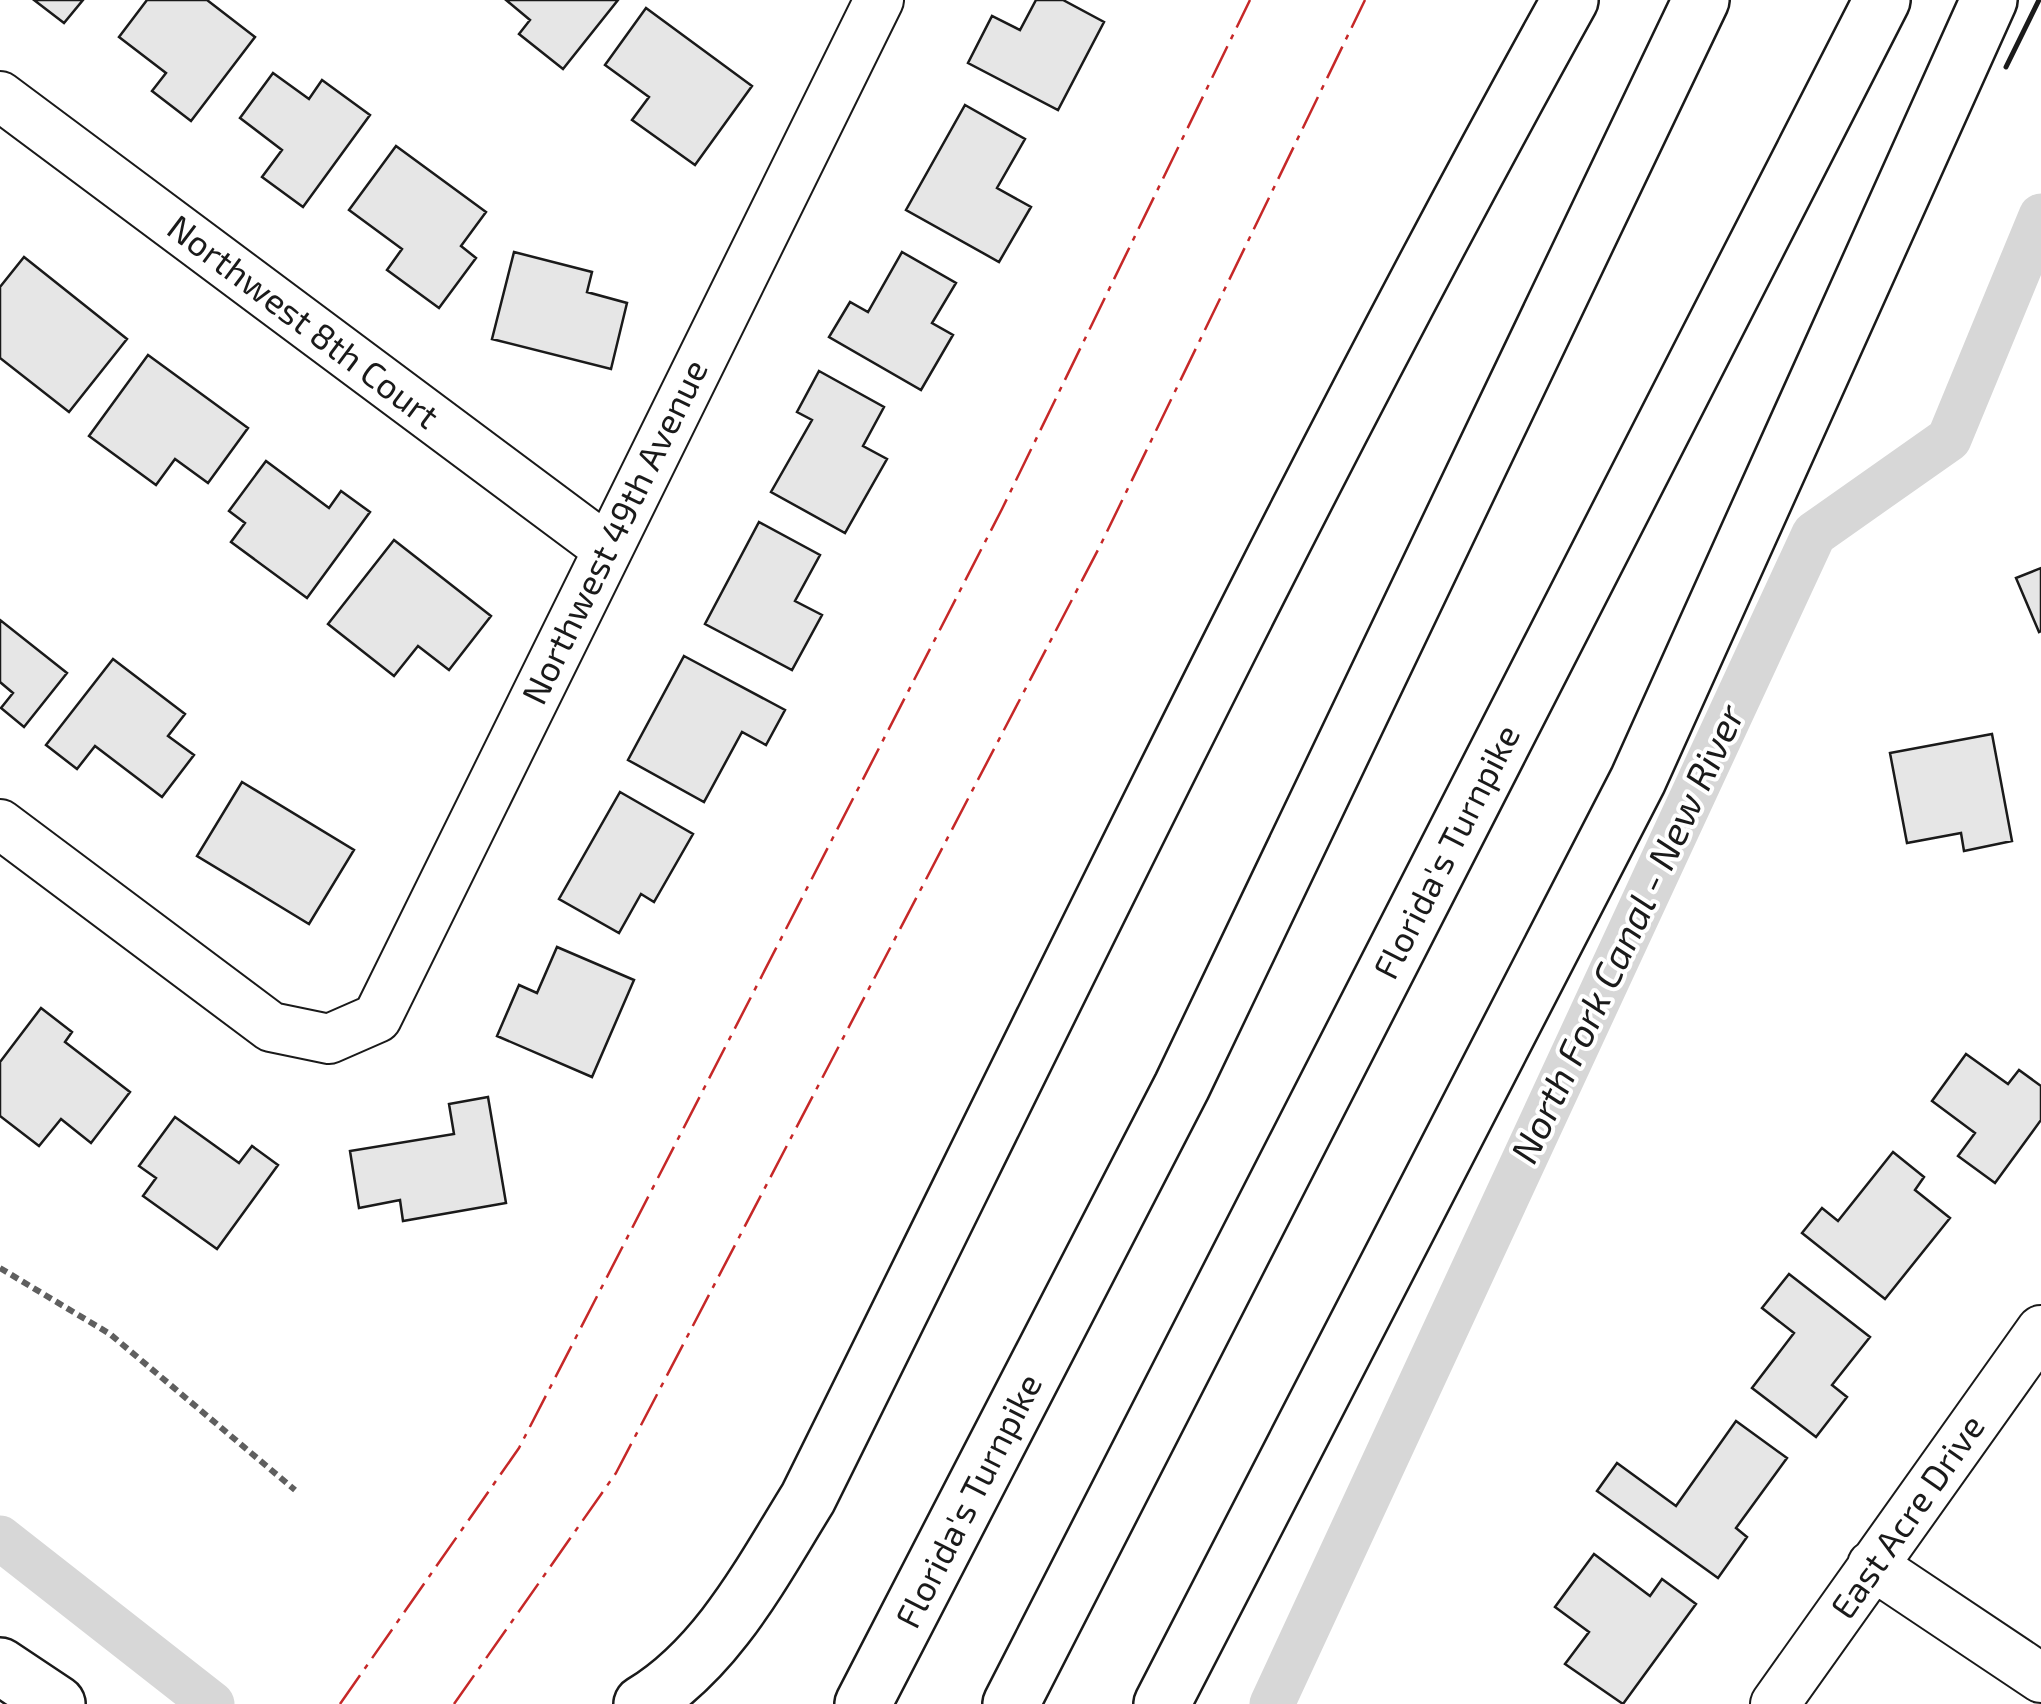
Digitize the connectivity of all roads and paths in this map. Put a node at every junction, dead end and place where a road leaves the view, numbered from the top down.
1 (1570, 0) edge
2 (1702, 0) edge
3 (1882, 0) edge
4 (1989, 0) edge
5 (861, 8) edge
6 (0, 96) edge
7 (606, 548) junction
8 (0, 824) edge
9 (0, 1268) edge
10 (2041, 1330) edge
11 (295, 1490) dead end
12 (1872, 1565) junction
13 (0, 1666) edge
14 (2041, 1678) edge
15 (57, 1704) edge
16 (642, 1704) edge
17 (863, 1704) edge
18 (1011, 1704) edge
19 (1162, 1704) edge
20 (1775, 1704) edge

1 - 16 highway
2 - 17 highway, Florida's Turnpike
3 - 18 highway, Florida's Turnpike
4 - 19 highway
5 - 7 street, Northwest 49th Avenue
6 - 7 street, Northwest 8th Court
7 - 8 street, Northwest 49th Avenue
9 - 11 path
10 - 12 street, East Acre Drive
12 - 14 street
12 - 20 street, East Acre Drive
13 - 15 highway

